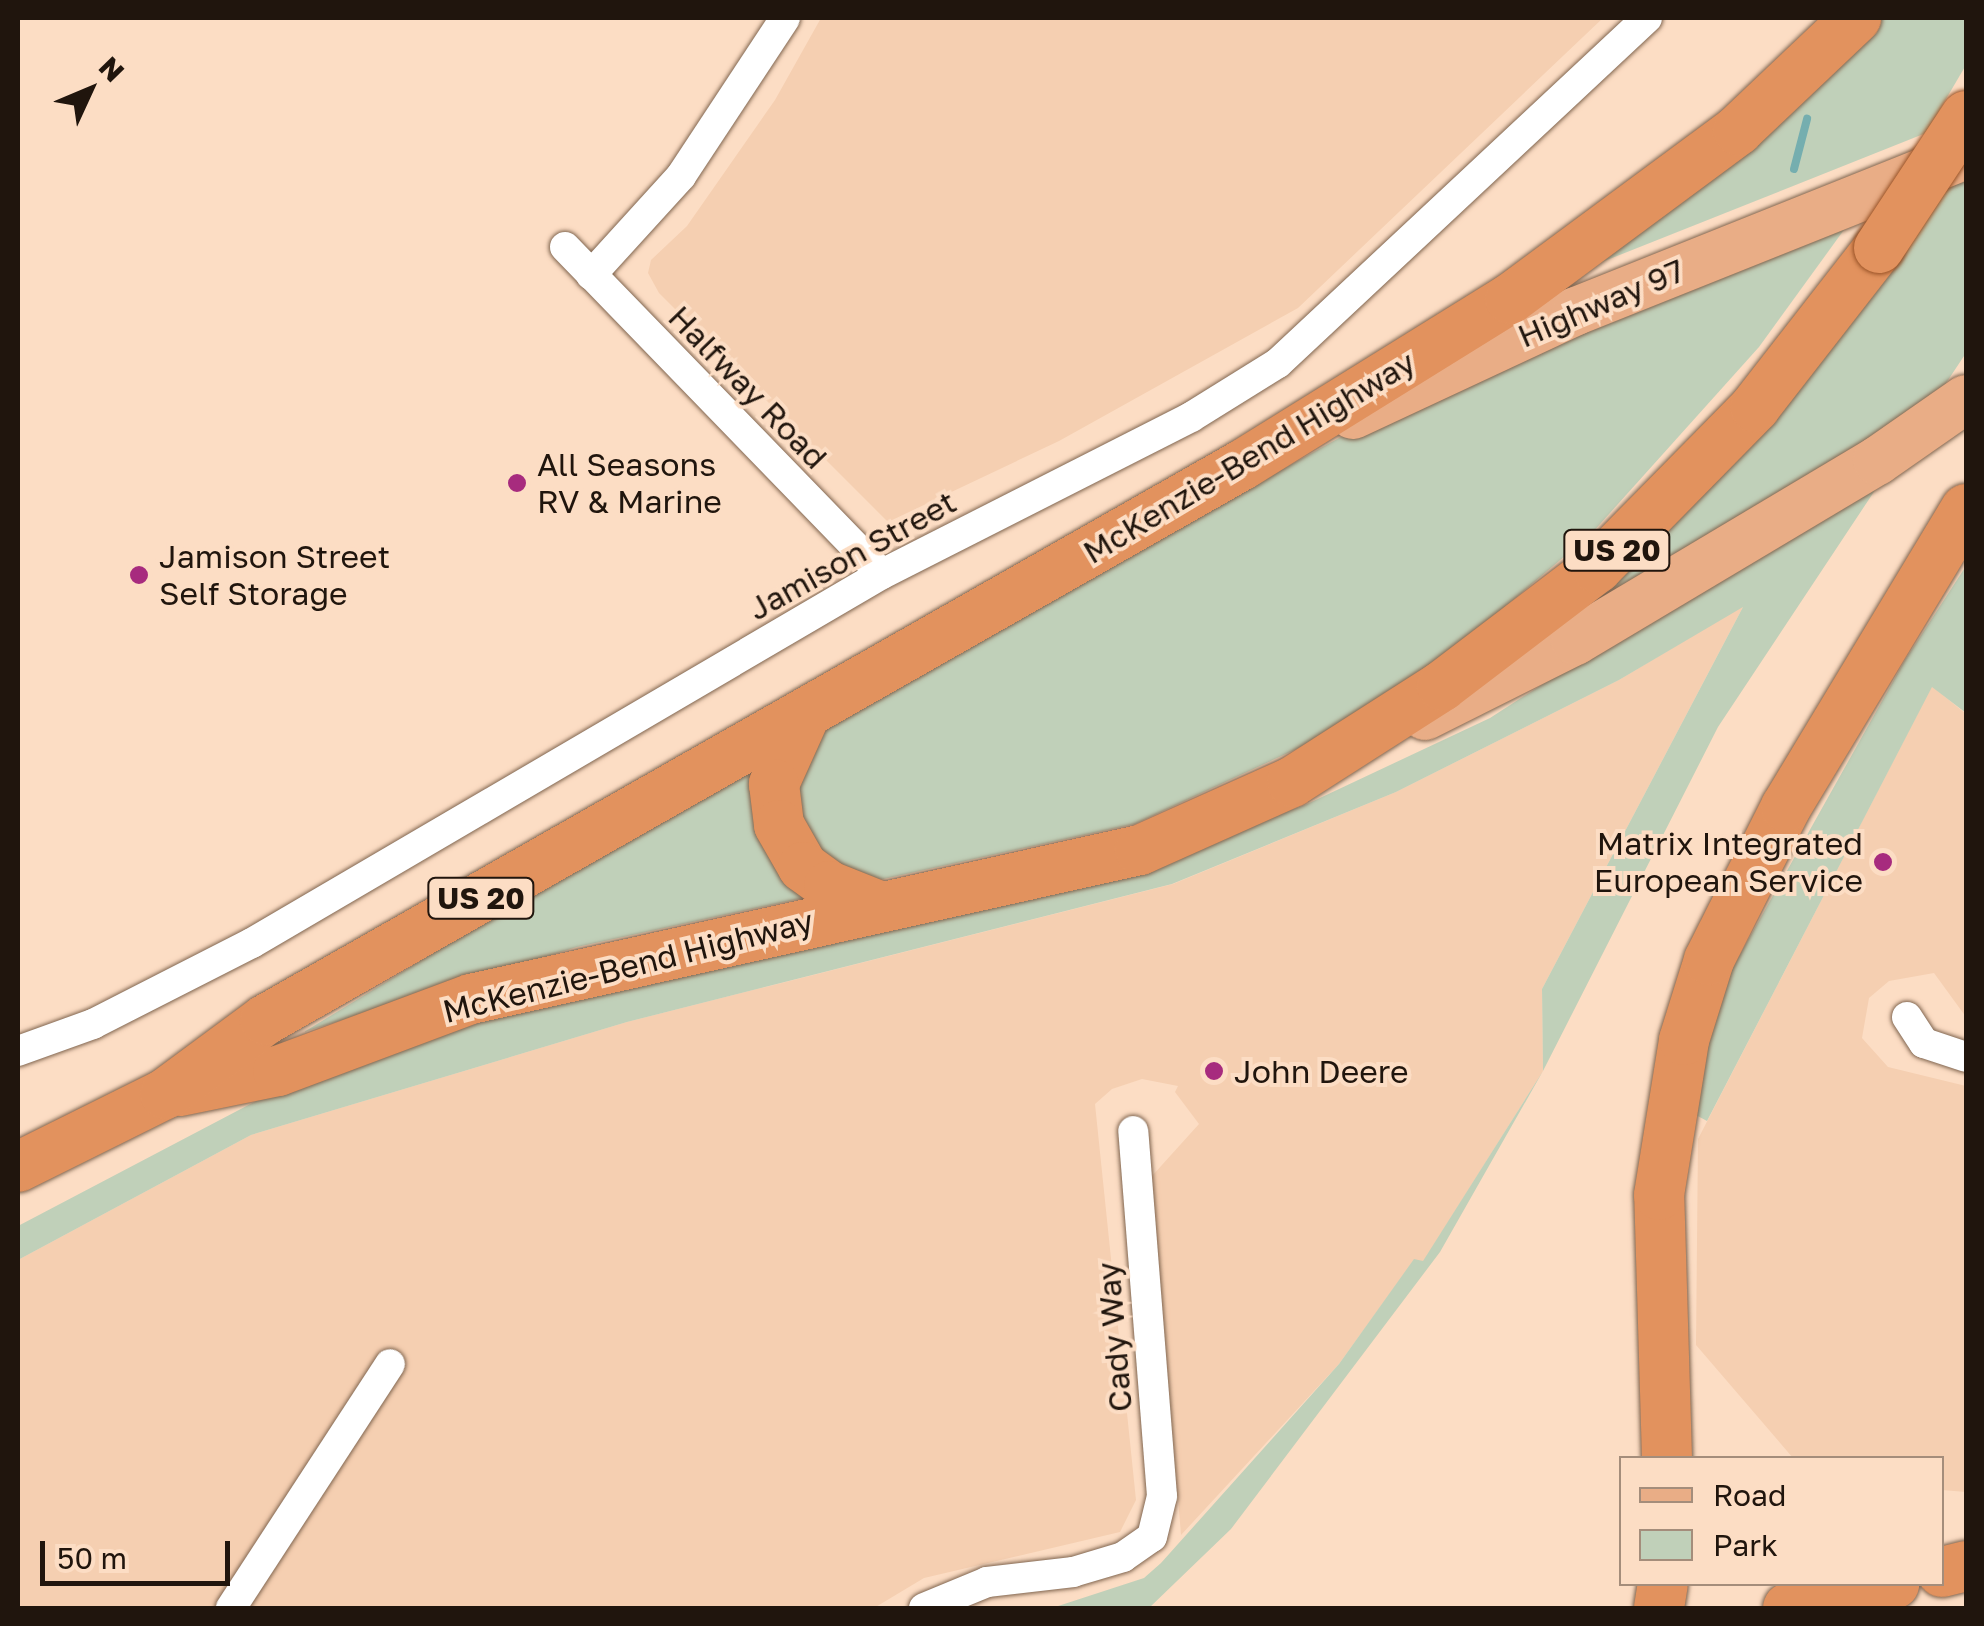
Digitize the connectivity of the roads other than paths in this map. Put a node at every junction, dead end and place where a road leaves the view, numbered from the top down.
1 (784, 18) edge
2 (1647, 18) edge
3 (1856, 18) edge
4 (1966, 116) edge
5 (1966, 155) edge
6 (564, 247) dead end
7 (591, 274) junction
8 (1966, 400) edge
9 (1242, 465) junction
10 (1966, 509) edge
11 (882, 574) junction
12 (805, 715) junction
13 (1292, 782) junction
14 (880, 906) junction
15 (1907, 1017) dead end
16 (18, 1050) edge
17 (1966, 1057) edge
18 (165, 1094) junction
19 (1133, 1131) dead end
20 (18, 1168) edge
21 (390, 1364) dead end
22 (1667, 1456) edge
23 (1885, 1586) edge
24 (231, 1608) edge
25 (924, 1608) edge
26 (1788, 1608) edge

1 - 7 street
2 - 11 street, Jamison Street
3 - 9 highway, McKenzie-Bend Highway / US 20
4 - 13 highway, McKenzie-Bend Highway / US 20, bridge
5 - 9 main road, Highway 97
6 - 7 street, Halfway Road
7 - 11 street, Halfway Road
8 - 13 main road
9 - 12 highway, McKenzie-Bend Highway / US 20
10 - 22 highway
11 - 16 street, Jamison Street
12 - 14 highway
12 - 18 highway, McKenzie-Bend Highway / US 20
13 - 14 highway, McKenzie-Bend Highway / US 20
14 - 18 highway, McKenzie-Bend Highway / US 20
15 - 17 street
18 - 20 highway, US 20
19 - 25 street, Cady Way
21 - 24 street
23 - 26 highway

